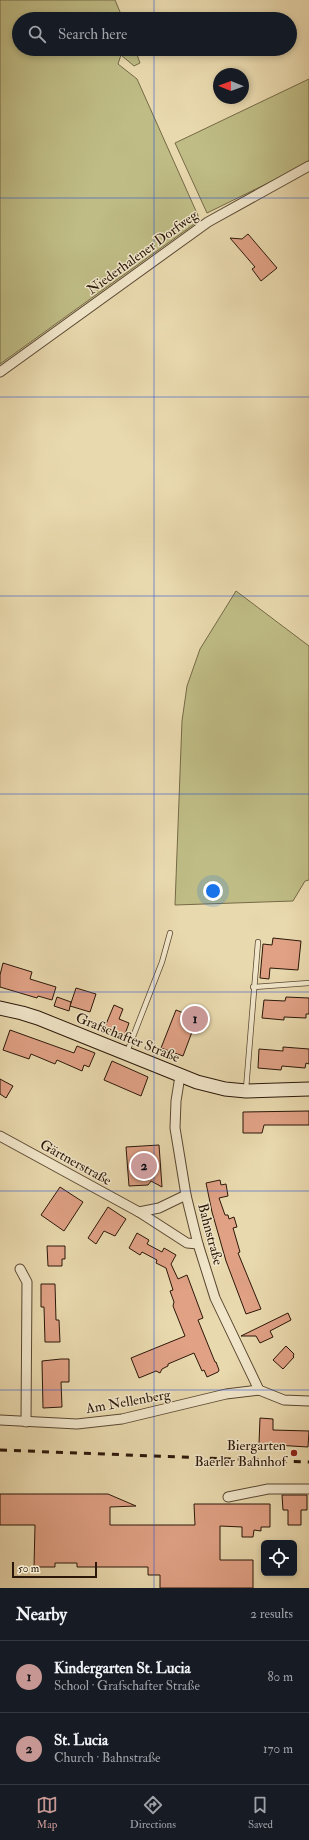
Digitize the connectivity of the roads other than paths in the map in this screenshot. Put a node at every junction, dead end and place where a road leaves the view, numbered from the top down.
1 (309, 166) edge
2 (0, 372) edge
3 (170, 933) dead end
4 (258, 942) dead end
5 (309, 983) edge
6 (253, 987) junction
7 (0, 1008) edge
8 (127, 1052) junction
9 (180, 1076) junction
10 (309, 1089) edge
11 (246, 1091) junction
12 (0, 1136) edge
13 (186, 1195) junction
14 (139, 1212) junction
15 (198, 1244) junction
16 (20, 1269) dead end
17 (259, 1390) junction
18 (309, 1401) edge
19 (0, 1420) edge
20 (26, 1422) junction
21 (309, 1489) edge
22 (228, 1497) dead end

1 - 2 street, Niederhalener Dorfweg
3 - 8 lane
4 - 6 lane
5 - 6 lane
6 - 11 lane
7 - 8 main road, Grafschafter Straße
8 - 9 main road, Grafschafter Straße
9 - 11 main road, Grafschafter Straße
9 - 13 street, Bahnstraße
10 - 11 main road, Grafschafter Straße
12 - 14 street, Gärtnerstraße
13 - 14 street
13 - 15 street, Bahnstraße
14 - 15 street, Gärtnerstraße
15 - 17 street, Bahnstraße
16 - 20 street
17 - 18 street
17 - 20 street, Am Nellenberg
19 - 20 street, Am Nellenberg
21 - 22 street

